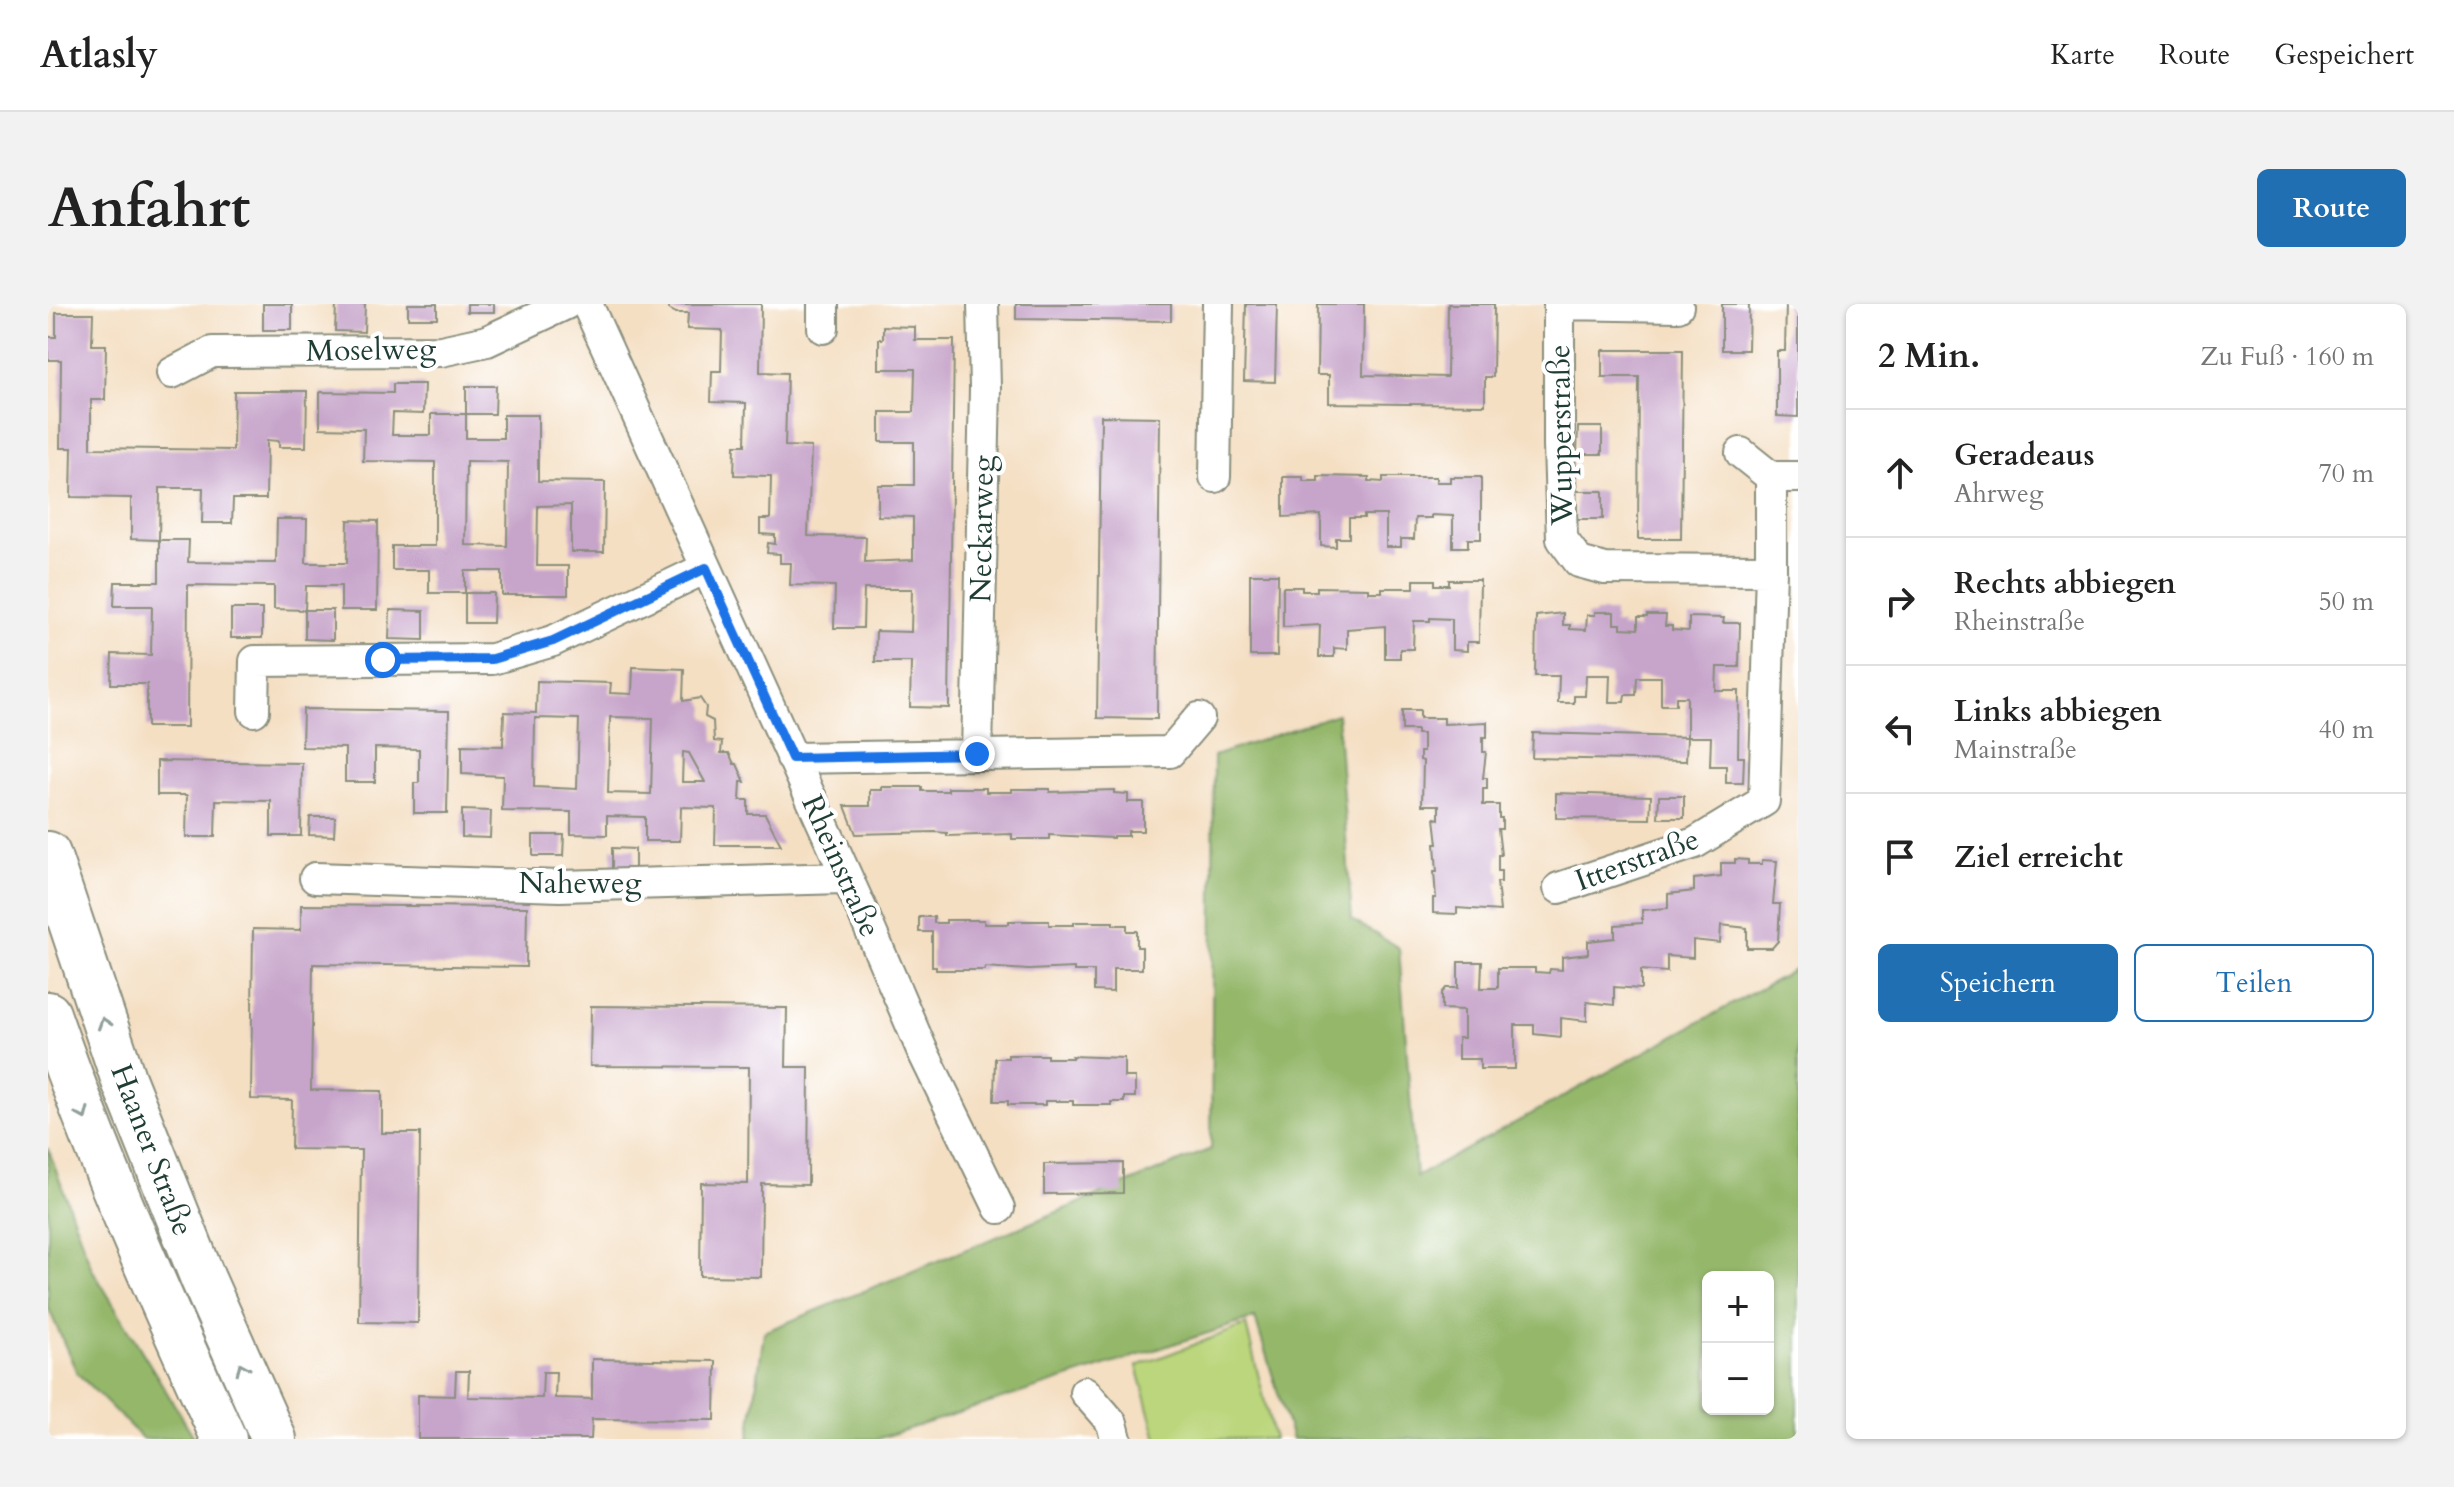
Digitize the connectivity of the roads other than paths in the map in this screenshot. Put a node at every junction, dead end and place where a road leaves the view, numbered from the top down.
1 (566, 304) edge
2 (587, 304) edge
3 (983, 304) edge
4 (1218, 304) edge
5 (1559, 304) edge
6 (1678, 306) dead end
7 (172, 373) dead end
8 (1741, 453) dead end
9 (1215, 477) dead end
10 (1785, 477) edge
11 (706, 568) junction
12 (1771, 570) junction
13 (254, 711) dead end
14 (1199, 718) dead end
15 (977, 754) junction
16 (792, 758) junction
17 (48, 854) edge
18 (315, 878) dead end
19 (845, 878) junction
20 (1559, 888) dead end
21 (48, 1014) edge
22 (999, 1208) dead end
23 (1085, 1392) dead end
24 (224, 1439) edge
25 (274, 1439) edge
26 (1116, 1439) edge

1 - 7 street, Moselweg
2 - 11 street, Rheinstraße
3 - 15 street, Neckarweg
4 - 9 street
5 - 6 street, Wupperstraße
5 - 12 street, Wupperstraße
8 - 10 street
10 - 12 street
11 - 13 street
11 - 16 street, Rheinstraße
12 - 20 street, Itterstraße
14 - 15 street
15 - 16 street
16 - 19 street, Rheinstraße
25 -> 17 main road, Haaner Straße
18 - 19 street, Naheweg
19 - 22 street, Rheinstraße
21 -> 24 main road, Haaner Straße
23 - 26 street

